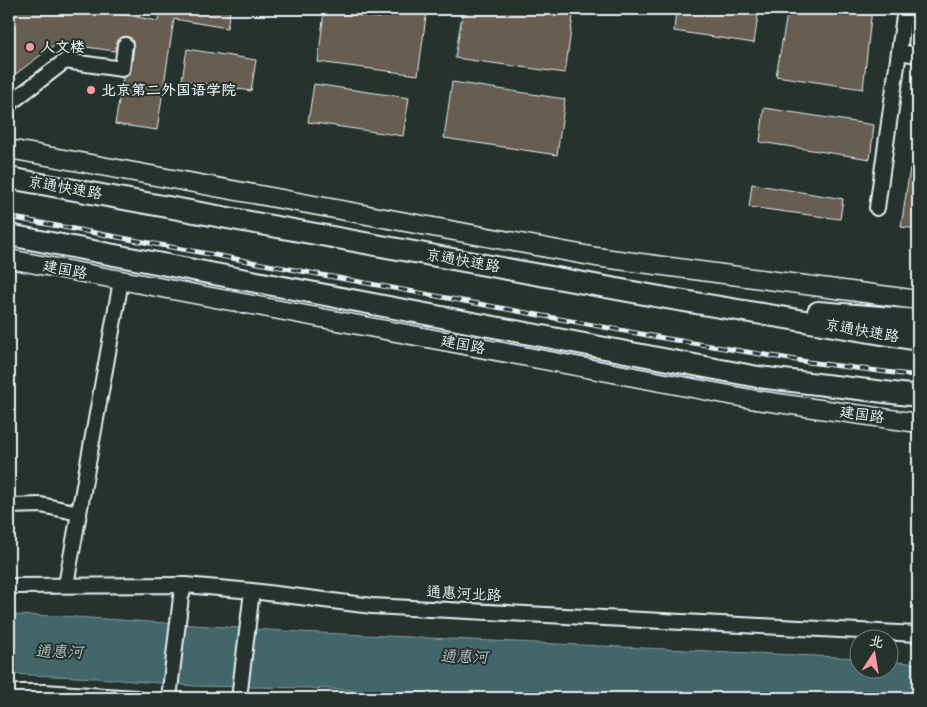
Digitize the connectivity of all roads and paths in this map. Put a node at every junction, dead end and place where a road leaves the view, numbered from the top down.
1 (905, 9) edge
2 (125, 45) dead end
3 (899, 52) junction
4 (918, 55) edge
5 (9, 104) edge
6 (9, 149) edge
7 (9, 178) edge
8 (878, 208) dead end
9 (9, 235) edge
10 (9, 260) edge
11 (121, 281) junction
12 (666, 298) junction
13 (918, 300) edge
14 (918, 320) edge
15 (918, 340) edge
16 (758, 377) junction
17 (918, 396) edge
18 (918, 408) edge
19 (918, 423) edge
20 (9, 506) edge
21 (79, 513) junction
22 (66, 585) junction
23 (9, 586) edge
24 (183, 591) junction
25 (252, 592) junction
26 (918, 634) edge
27 (9, 692) edge
28 (136, 698) edge
29 (169, 698) edge
30 (239, 698) edge

1 - 3 street
2 - 5 street
3 - 4 street
3 - 8 street
6 - 13 main road
7 - 12 highway, 京通快速路
9 - 16 highway
10 - 11 main road, 建国路
11 - 19 main road, 建国路
11 - 21 street
12 - 14 highway
12 - 15 highway, 京通快速路
16 - 17 highway
16 - 18 highway
20 - 21 street
21 - 22 street
22 - 23 street, 通惠河北路
22 - 24 street, 通惠河北路
24 - 25 street, 通惠河北路
24 - 29 street
25 - 26 street, 通惠河北路
25 - 30 street
27 - 28 street

